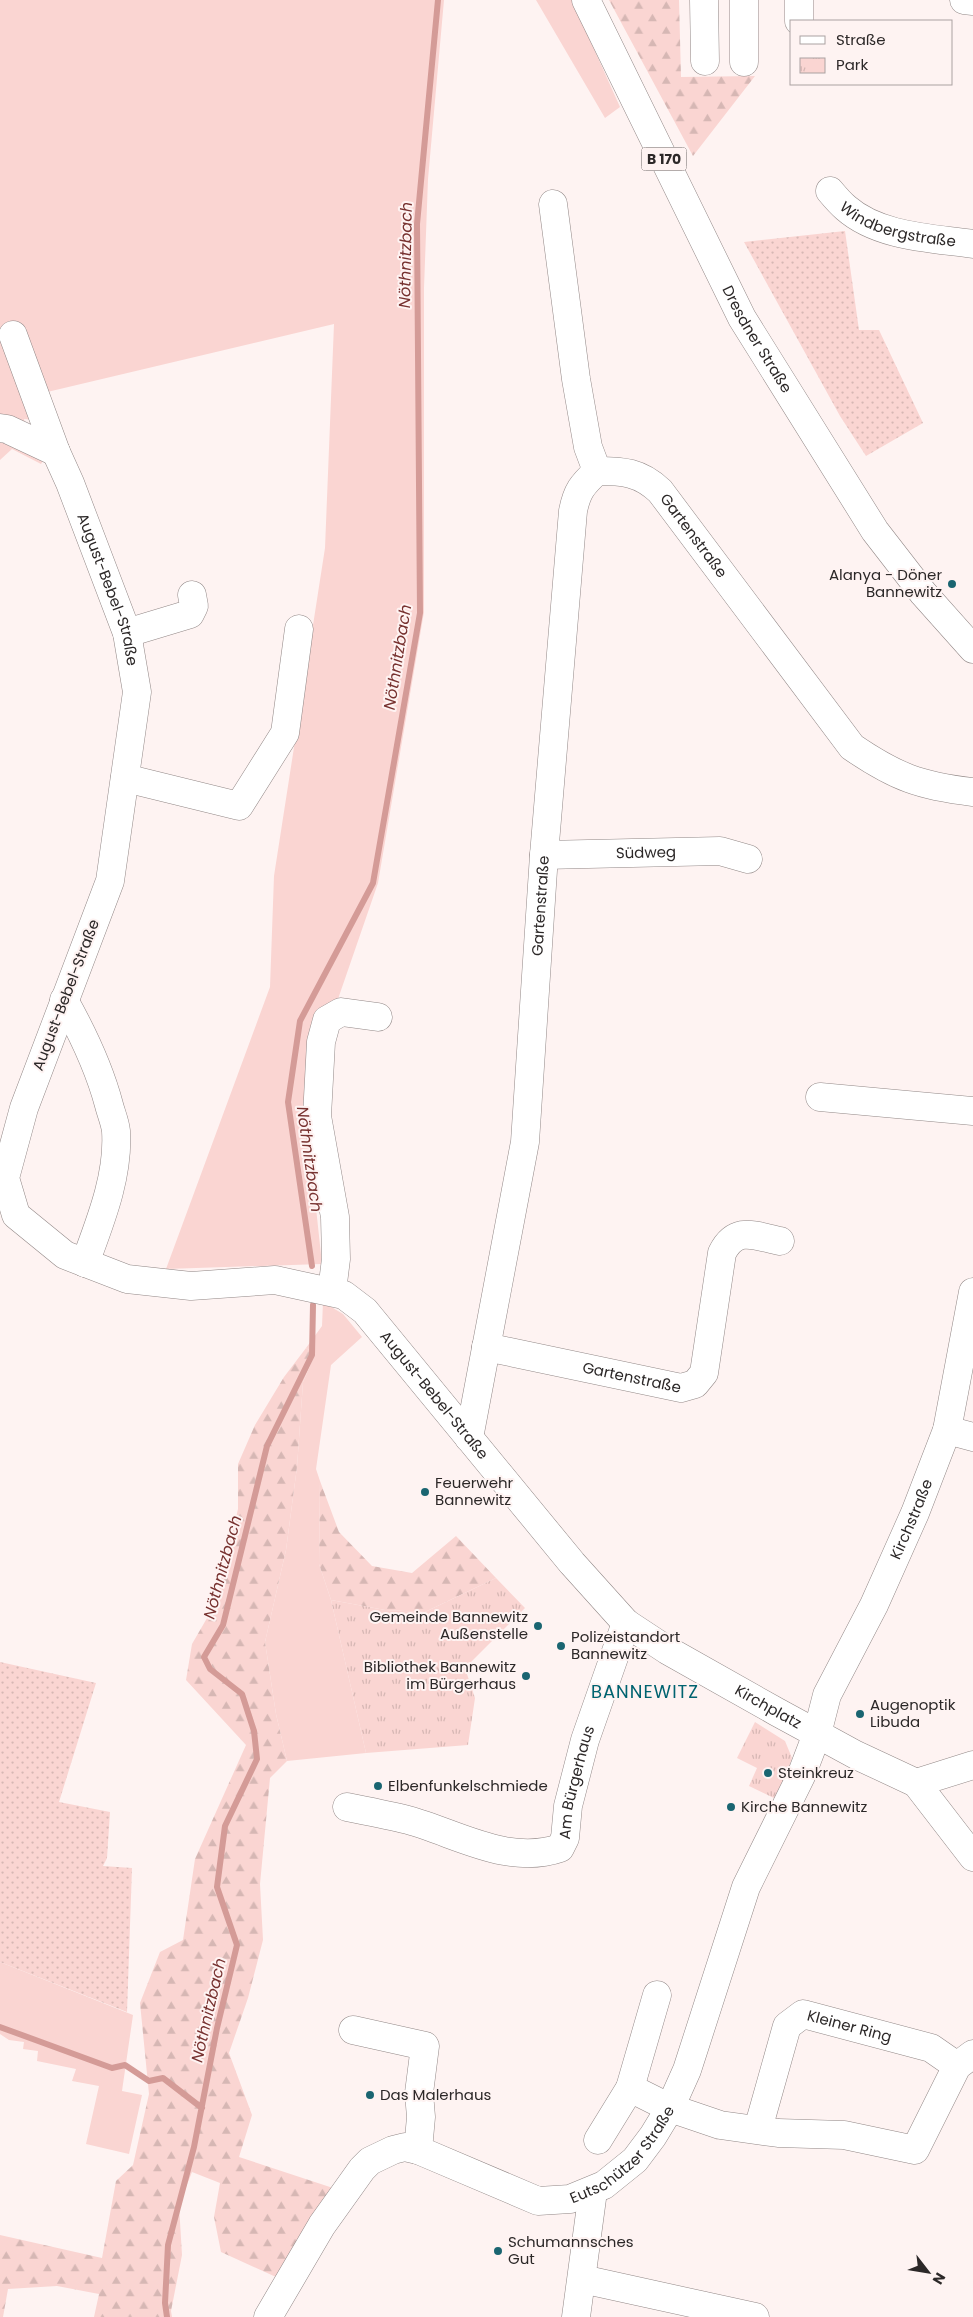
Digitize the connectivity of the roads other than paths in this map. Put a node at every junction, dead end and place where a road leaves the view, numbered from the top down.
1 (586, 0) edge
2 (704, 0) edge
3 (744, 0) edge
4 (799, 0) edge
5 (964, 0) edge
6 (973, 1) edge
7 (799, 20) edge
8 (704, 61) dead end
9 (744, 62) dead end
10 (830, 191) dead end
11 (553, 204) dead end
12 (973, 244) edge
13 (14, 335) dead end
14 (0, 428) edge
15 (56, 452) junction
16 (597, 471) junction
17 (192, 595) dead end
18 (299, 629) dead end
19 (127, 633) junction
20 (973, 649) edge
21 (125, 778) junction
22 (973, 792) edge
23 (544, 855) junction
24 (748, 859) dead end
25 (64, 1000) junction
26 (378, 1017) dead end
27 (820, 1097) dead end
28 (973, 1111) edge
29 (6, 1200) edge
30 (780, 1241) dead end
31 (85, 1263) junction
32 (332, 1291) junction
33 (973, 1292) edge
34 (486, 1347) junction
35 (947, 1430) junction
36 (973, 1437) edge
37 (469, 1438) junction
38 (626, 1623) junction
39 (817, 1734) junction
40 (973, 1764) edge
41 (916, 1783) junction
42 (347, 1807) dead end
43 (973, 1857) edge
44 (657, 1995) dead end
45 (353, 2030) dead end
46 (965, 2060) edge
47 (630, 2088) junction
48 (670, 2108) junction
49 (758, 2129) junction
50 (598, 2140) dead end
51 (418, 2150) junction
52 (593, 2191) junction
53 (582, 2279) junction
54 (268, 2317) edge
55 (576, 2317) edge
56 (755, 2317) edge

1 - 20 street, Dresdner Straße / B 170
2 - 8 street
3 - 9 street
4 - 7 street
5 - 6 street
10 - 12 street, Windbergstraße
11 - 16 street
13 - 15 street, August-Bebel-Straße
14 - 15 street
15 - 19 street, August-Bebel-Straße
16 - 22 street, Gartenstraße
16 - 23 street, Gartenstraße
17 - 19 street
18 - 21 street
19 - 21 street, August-Bebel-Straße
21 - 25 street, August-Bebel-Straße
23 - 24 street, Südweg
23 - 34 street, Gartenstraße
25 - 29 street, August-Bebel-Straße
25 - 31 street
26 - 32 street
27 - 28 street
29 - 31 street, August-Bebel-Straße
30 - 34 street, Gartenstraße
31 - 32 street, August-Bebel-Straße
32 - 37 street, August-Bebel-Straße
33 - 35 street, Kirchstraße
34 - 37 street, Gartenstraße
35 - 36 street
35 - 39 street, Kirchstraße
37 - 38 street, August-Bebel-Straße
38 - 39 street, Kirchplatz
38 - 42 street, Am Bürgerhaus
39 - 41 street, Kirchplatz
39 - 48 street, Eutschützer Straße
40 - 41 street
41 - 43 street
44 - 47 street
45 - 51 street
46 - 49 street, Kleiner Ring
46 - 49 street, Kleiner Ring
47 - 48 street, Kleiner Ring
47 - 50 street
48 - 49 street, Kleiner Ring
48 - 52 street, Eutschützer Straße
51 - 52 street, Eutschützer Straße
51 - 54 street, Eutschützer Straße
52 - 53 street
53 - 55 street
53 - 56 street

